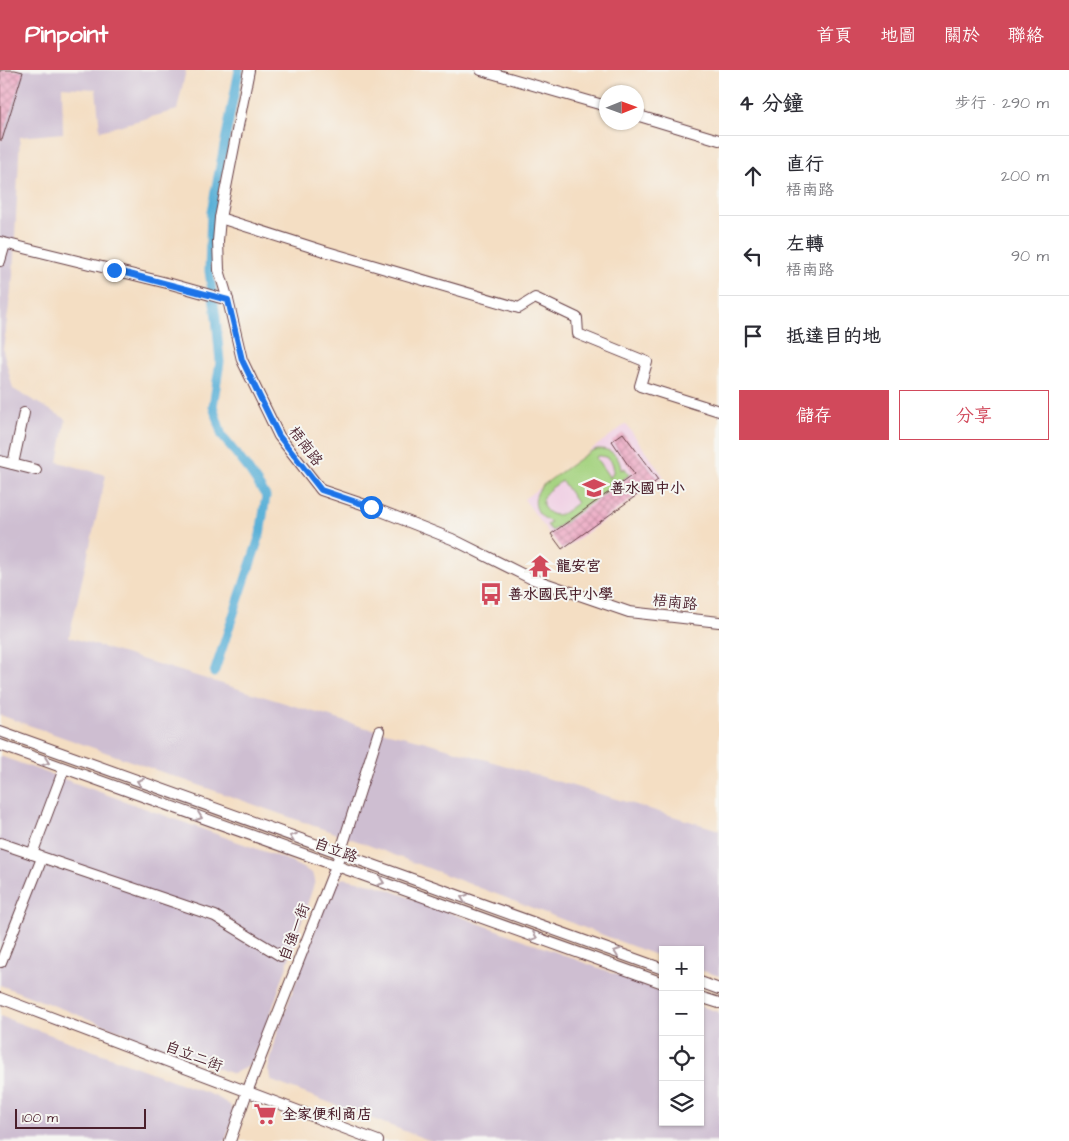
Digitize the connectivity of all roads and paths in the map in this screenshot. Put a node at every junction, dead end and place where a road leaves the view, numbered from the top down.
1 (249, 70) edge
2 (482, 70) edge
3 (599, 104) edge
4 (644, 117) edge
5 (719, 140) edge
6 (220, 218) junction
7 (2, 243) edge
8 (0, 261) edge
9 (228, 300) junction
10 (719, 411) edge
11 (24, 413) dead end
12 (0, 461) edge
13 (13, 464) junction
14 (36, 470) dead end
15 (719, 622) edge
16 (0, 731) edge
17 (379, 731) dead end
18 (0, 746) edge
19 (64, 769) junction
20 (0, 843) edge
21 (339, 853) junction
22 (37, 856) junction
23 (336, 866) junction
24 (282, 956) dead end
25 (1, 962) edge
26 (659, 968) edge
27 (659, 982) edge
28 (704, 983) edge
29 (719, 989) edge
30 (0, 998) edge
31 (704, 998) edge
32 (719, 1004) edge
33 (246, 1092) junction
34 (230, 1141) edge
35 (378, 1141) edge

1 - 6 street, 梧南路
2 - 3 street
4 - 5 street
6 - 9 street, 梧南路
6 - 10 street
7 - 8 street
7 - 9 street
9 - 15 street, 梧南路
11 - 13 street
12 - 13 street
13 - 14 street
21 -> 16 street, 自立路
17 - 21 street, 自強一街
18 -> 19 street, 自立路
19 - 22 street
19 -> 23 street, 自立路
20 - 22 street
21 - 23 street, 自強一街
26 -> 21 street, 自立路
22 - 24 street
22 - 25 street
23 -> 27 street, 自立路
23 - 33 street, 自強一街
28 - 29 street
30 - 33 street, 自立二街
31 - 32 street
33 - 34 street, 自強一街
33 - 35 street, 自立二街

